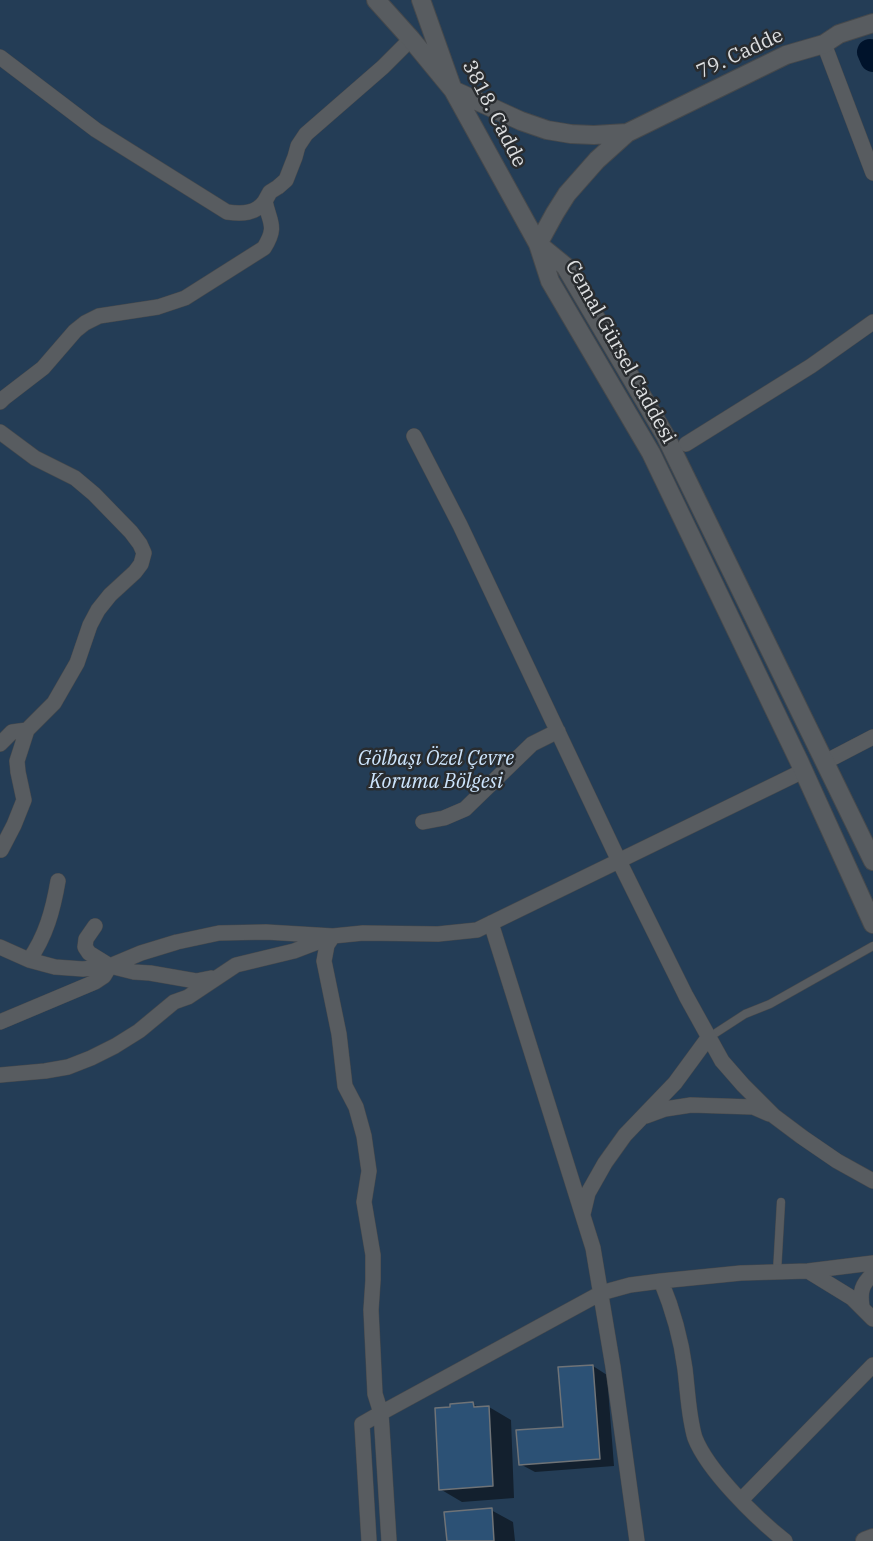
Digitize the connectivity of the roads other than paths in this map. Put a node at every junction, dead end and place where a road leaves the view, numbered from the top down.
1 (376, 0) edge
2 (421, 0) edge
3 (873, 23) edge
4 (411, 39) junction
5 (824, 44) junction
6 (0, 57) edge
7 (453, 90) junction
8 (627, 133) junction
9 (873, 173) edge
10 (265, 201) junction
11 (538, 244) junction
12 (873, 322) edge
13 (0, 402) edge
14 (0, 432) edge
15 (414, 436) dead end
16 (687, 444) dead end
17 (27, 730) junction
18 (558, 731) junction
19 (873, 737) edge
20 (0, 744) edge
21 (825, 762) junction
22 (803, 771) junction
23 (423, 822) dead end
24 (2, 850) dead end
25 (619, 861) junction
26 (873, 861) edge
27 (58, 881) dead end
28 (491, 923) junction
29 (873, 924) edge
30 (95, 926) dead end
31 (333, 936) junction
32 (873, 946) edge
33 (0, 947) edge
34 (29, 960) junction
35 (110, 966) junction
36 (220, 975) junction
37 (0, 1022) edge
38 (708, 1038) junction
39 (0, 1075) edge
40 (774, 1116) junction
41 (644, 1117) junction
42 (873, 1181) edge
43 (781, 1203) dead end
44 (583, 1215) junction
45 (873, 1263) edge
46 (808, 1271) junction
47 (777, 1272) junction
48 (873, 1274) edge
49 (661, 1281) junction
50 (601, 1293) junction
51 (862, 1307) junction
52 (873, 1319) edge
53 (873, 1365) edge
54 (381, 1413) junction
55 (741, 1500) junction
56 (873, 1538) edge
57 (369, 1541) edge
58 (389, 1541) edge
59 (637, 1541) edge
60 (785, 1541) edge
61 (865, 1541) edge

1 - 4 street
2 - 7 street, 3818. Cadde
3 - 5 street, 79. Cadde
4 - 7 street
4 - 10 street
5 - 8 street, 79. Cadde
5 - 9 street
6 - 10 street
7 - 8 street, 79. Cadde
7 - 11 street, 3818. Cadde
8 - 11 street, 79. Cadde
10 - 13 street
11 - 21 street, Cemal Gürsel Caddesi
11 - 22 street, Cemal Gürsel Caddesi
12 - 16 street
14 - 17 street
15 - 18 street
17 - 20 street
17 - 24 street
18 - 23 street
18 - 25 street
19 - 21 street
21 - 26 street, Cemal Gürsel Caddesi
22 - 25 street
22 - 29 street, Cemal Gürsel Caddesi
25 - 28 street
25 - 38 street
27 - 34 street
28 - 31 street
28 - 44 street
30 - 35 street
31 - 35 street
31 - 36 street
31 - 54 street
32 - 38 lane
33 - 34 street
34 - 35 street
35 - 36 street
35 - 37 street
36 - 39 street
38 - 40 street
38 - 41 street
40 - 41 street
40 - 42 street
41 - 44 street
43 - 47 lane
44 - 50 street
45 - 46 street
46 - 47 street
46 - 51 street
47 - 49 street
48 - 51 street
49 - 50 street
49 - 55 street
50 - 54 street
50 - 59 street
51 - 52 street
53 - 55 street
54 - 57 street
54 - 58 street
55 - 60 street
56 - 61 street

